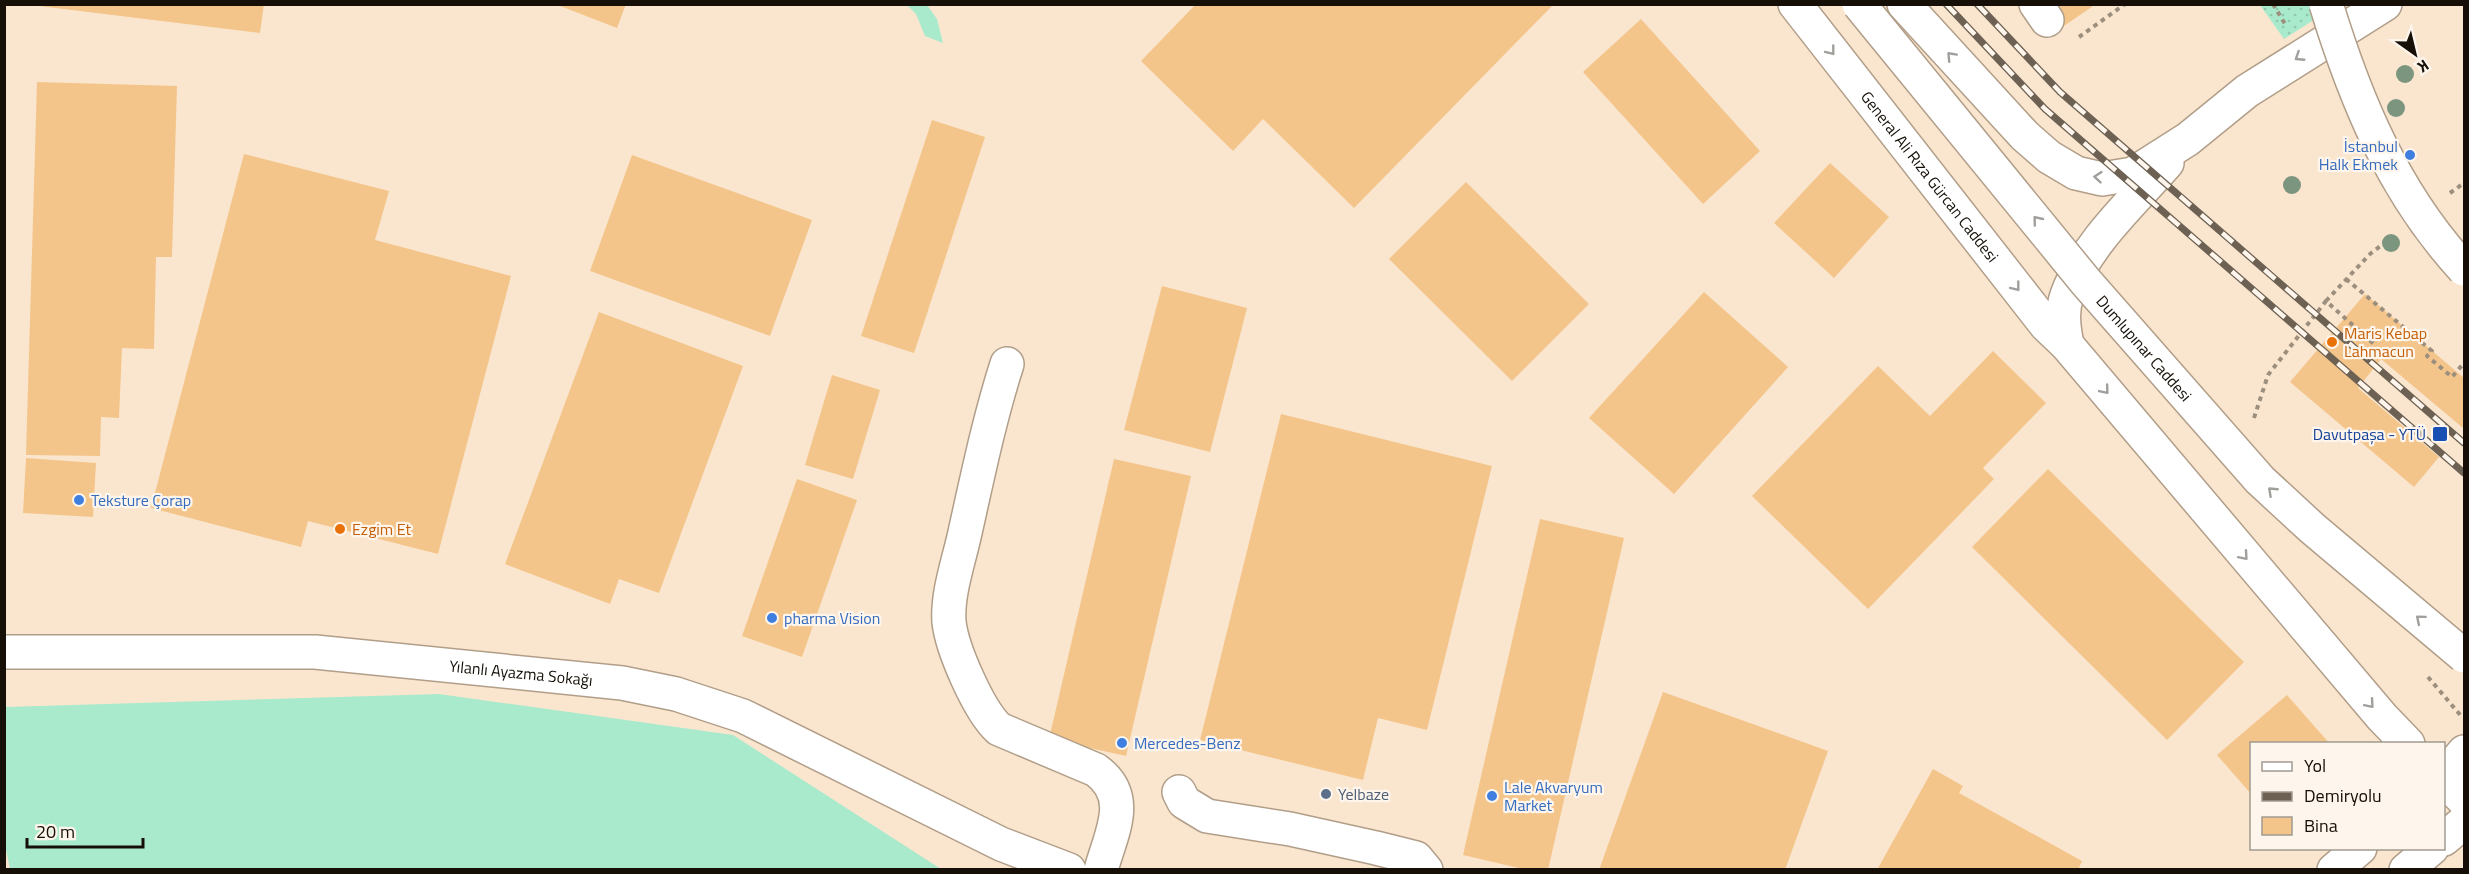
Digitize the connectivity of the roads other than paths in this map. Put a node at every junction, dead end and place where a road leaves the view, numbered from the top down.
1 (1795, 4) edge
2 (1859, 4) edge
3 (1904, 4) edge
4 (2326, 4) edge
5 (2385, 4) edge
6 (2188, 139) junction
7 (2464, 269) edge
8 (2067, 345) junction
9 (1007, 363) dead end
10 (4, 652) edge
11 (2464, 656) edge
12 (2406, 742) edge
13 (2464, 752) edge
14 (2445, 777) edge
15 (2445, 779) edge
16 (1179, 792) dead end
17 (2464, 800) edge
18 (2464, 822) edge
19 (2445, 838) edge
20 (2359, 850) edge
21 (2431, 850) edge
22 (1008, 857) edge
23 (1069, 870) edge
24 (1101, 870) edge
25 (1426, 870) edge
26 (2334, 870) edge
27 (2406, 870) edge

1 -> 8 main road, General Ali Rıza Gürcan Caddesi
11 -> 2 main road, Dumlupınar Caddesi, bridge
6 -> 3 main road
4 - 7 main road, bridge
5 -> 6 main road
6 - 8 main road
8 -> 12 main road
9 - 24 main road
10 - 22 main road, Yılanlı Ayazma Sokağı
13 - 14 main road
15 - 17 main road
16 - 25 main road
18 - 19 main road
20 - 26 main road
21 - 27 main road
22 - 23 main road, Yılanlı Ayazma Sokağı

